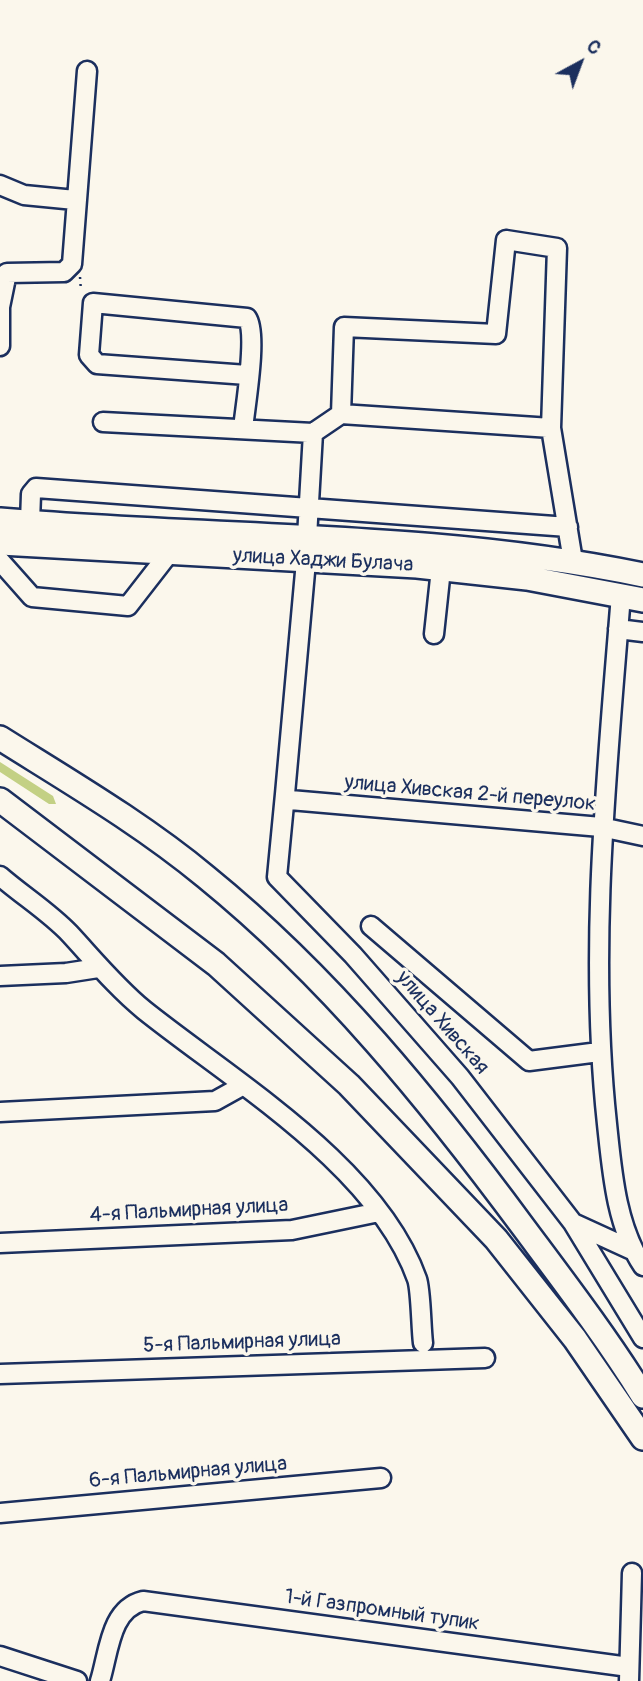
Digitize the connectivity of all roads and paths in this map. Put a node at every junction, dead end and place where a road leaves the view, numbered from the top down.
1 (87, 71) dead end
2 (0, 185) edge
3 (75, 200) junction
4 (71, 268) junction
5 (93, 303) junction
6 (0, 307) edge
7 (0, 346) edge
8 (247, 375) junction
9 (341, 414) junction
10 (103, 422) dead end
11 (551, 428) junction
12 (243, 429) junction
13 (313, 433) junction
14 (309, 506) junction
15 (0, 520) edge
16 (30, 522) junction
17 (568, 527) junction
18 (307, 537) junction
19 (0, 543) edge
20 (170, 552) junction
21 (0, 561) edge
22 (306, 561) junction
23 (573, 561) junction
24 (441, 569) junction
25 (643, 575) edge
26 (632, 598) edge
27 (618, 629) junction
28 (643, 632) edge
29 (433, 634) dead end
30 (0, 738) edge
31 (289, 798) junction
32 (0, 800) edge
33 (601, 827) junction
34 (643, 836) edge
35 (0, 876) edge
36 (372, 926) dead end
37 (98, 968) junction
38 (0, 976) edge
39 (599, 1052) junction
40 (242, 1086) junction
41 (0, 1112) edge
42 (379, 1212) junction
43 (573, 1223) junction
44 (0, 1243) edge
45 (632, 1250) junction
46 (643, 1266) edge
47 (643, 1338) edge
48 (423, 1343) dead end
49 (485, 1359) dead end
50 (0, 1374) edge
51 (643, 1396) edge
52 (643, 1438) edge
53 (381, 1478) dead end
54 (0, 1513) edge
55 (632, 1573) dead end
56 (0, 1656) edge
57 (629, 1674) edge
58 (77, 1681) edge
59 (100, 1681) edge

1 - 3 street
2 - 3 street
3 - 4 street
4 - 5 path
4 - 6 street
5 - 8 street
5 - 8 street
6 - 7 street
8 - 12 street
9 - 11 street
9 - 11 street
9 - 13 street
10 - 12 street
11 - 17 street
12 - 13 street
13 - 14 street
14 - 16 street
14 - 17 street
14 - 18 street
15 - 16 main road, улица Хаджи Булача
16 - 18 main road, улица Хаджи Булача
17 - 23 street
18 - 22 main road
18 - 23 main road, улица Хаджи Булача
19 - 20 main road, улица Хаджи Булача
20 - 21 street
20 - 22 main road, улица Хаджи Булача
22 - 24 main road, улица Хаджи Булача
22 - 31 street, улица Хивская
23 - 25 main road, улица Хаджи Булача
24 - 26 main road, улица Хаджи Булача
24 - 29 street
26 - 27 street
27 - 28 street
27 - 33 street
30 - 51 main road
31 - 33 street, улица Хивская 2-й переулок
31 - 43 street, улица Хивская
32 - 52 main road
33 - 34 street, улица Хивская 2-й переулок
33 - 39 street
35 - 37 street
36 - 39 street
37 - 38 street
37 - 40 street
39 - 45 street
40 - 41 street
40 - 42 street
42 - 44 street, 4-я Пальмирная улица
42 - 48 street
43 - 45 street, улица Хивская
43 - 47 street
45 - 46 street
49 - 50 street, 5-я Пальмирная улица
53 - 54 street, 6-я Пальмирная улица
55 - 57 street
56 - 58 street
57 - 59 street, 1-й Газпромный тупик

